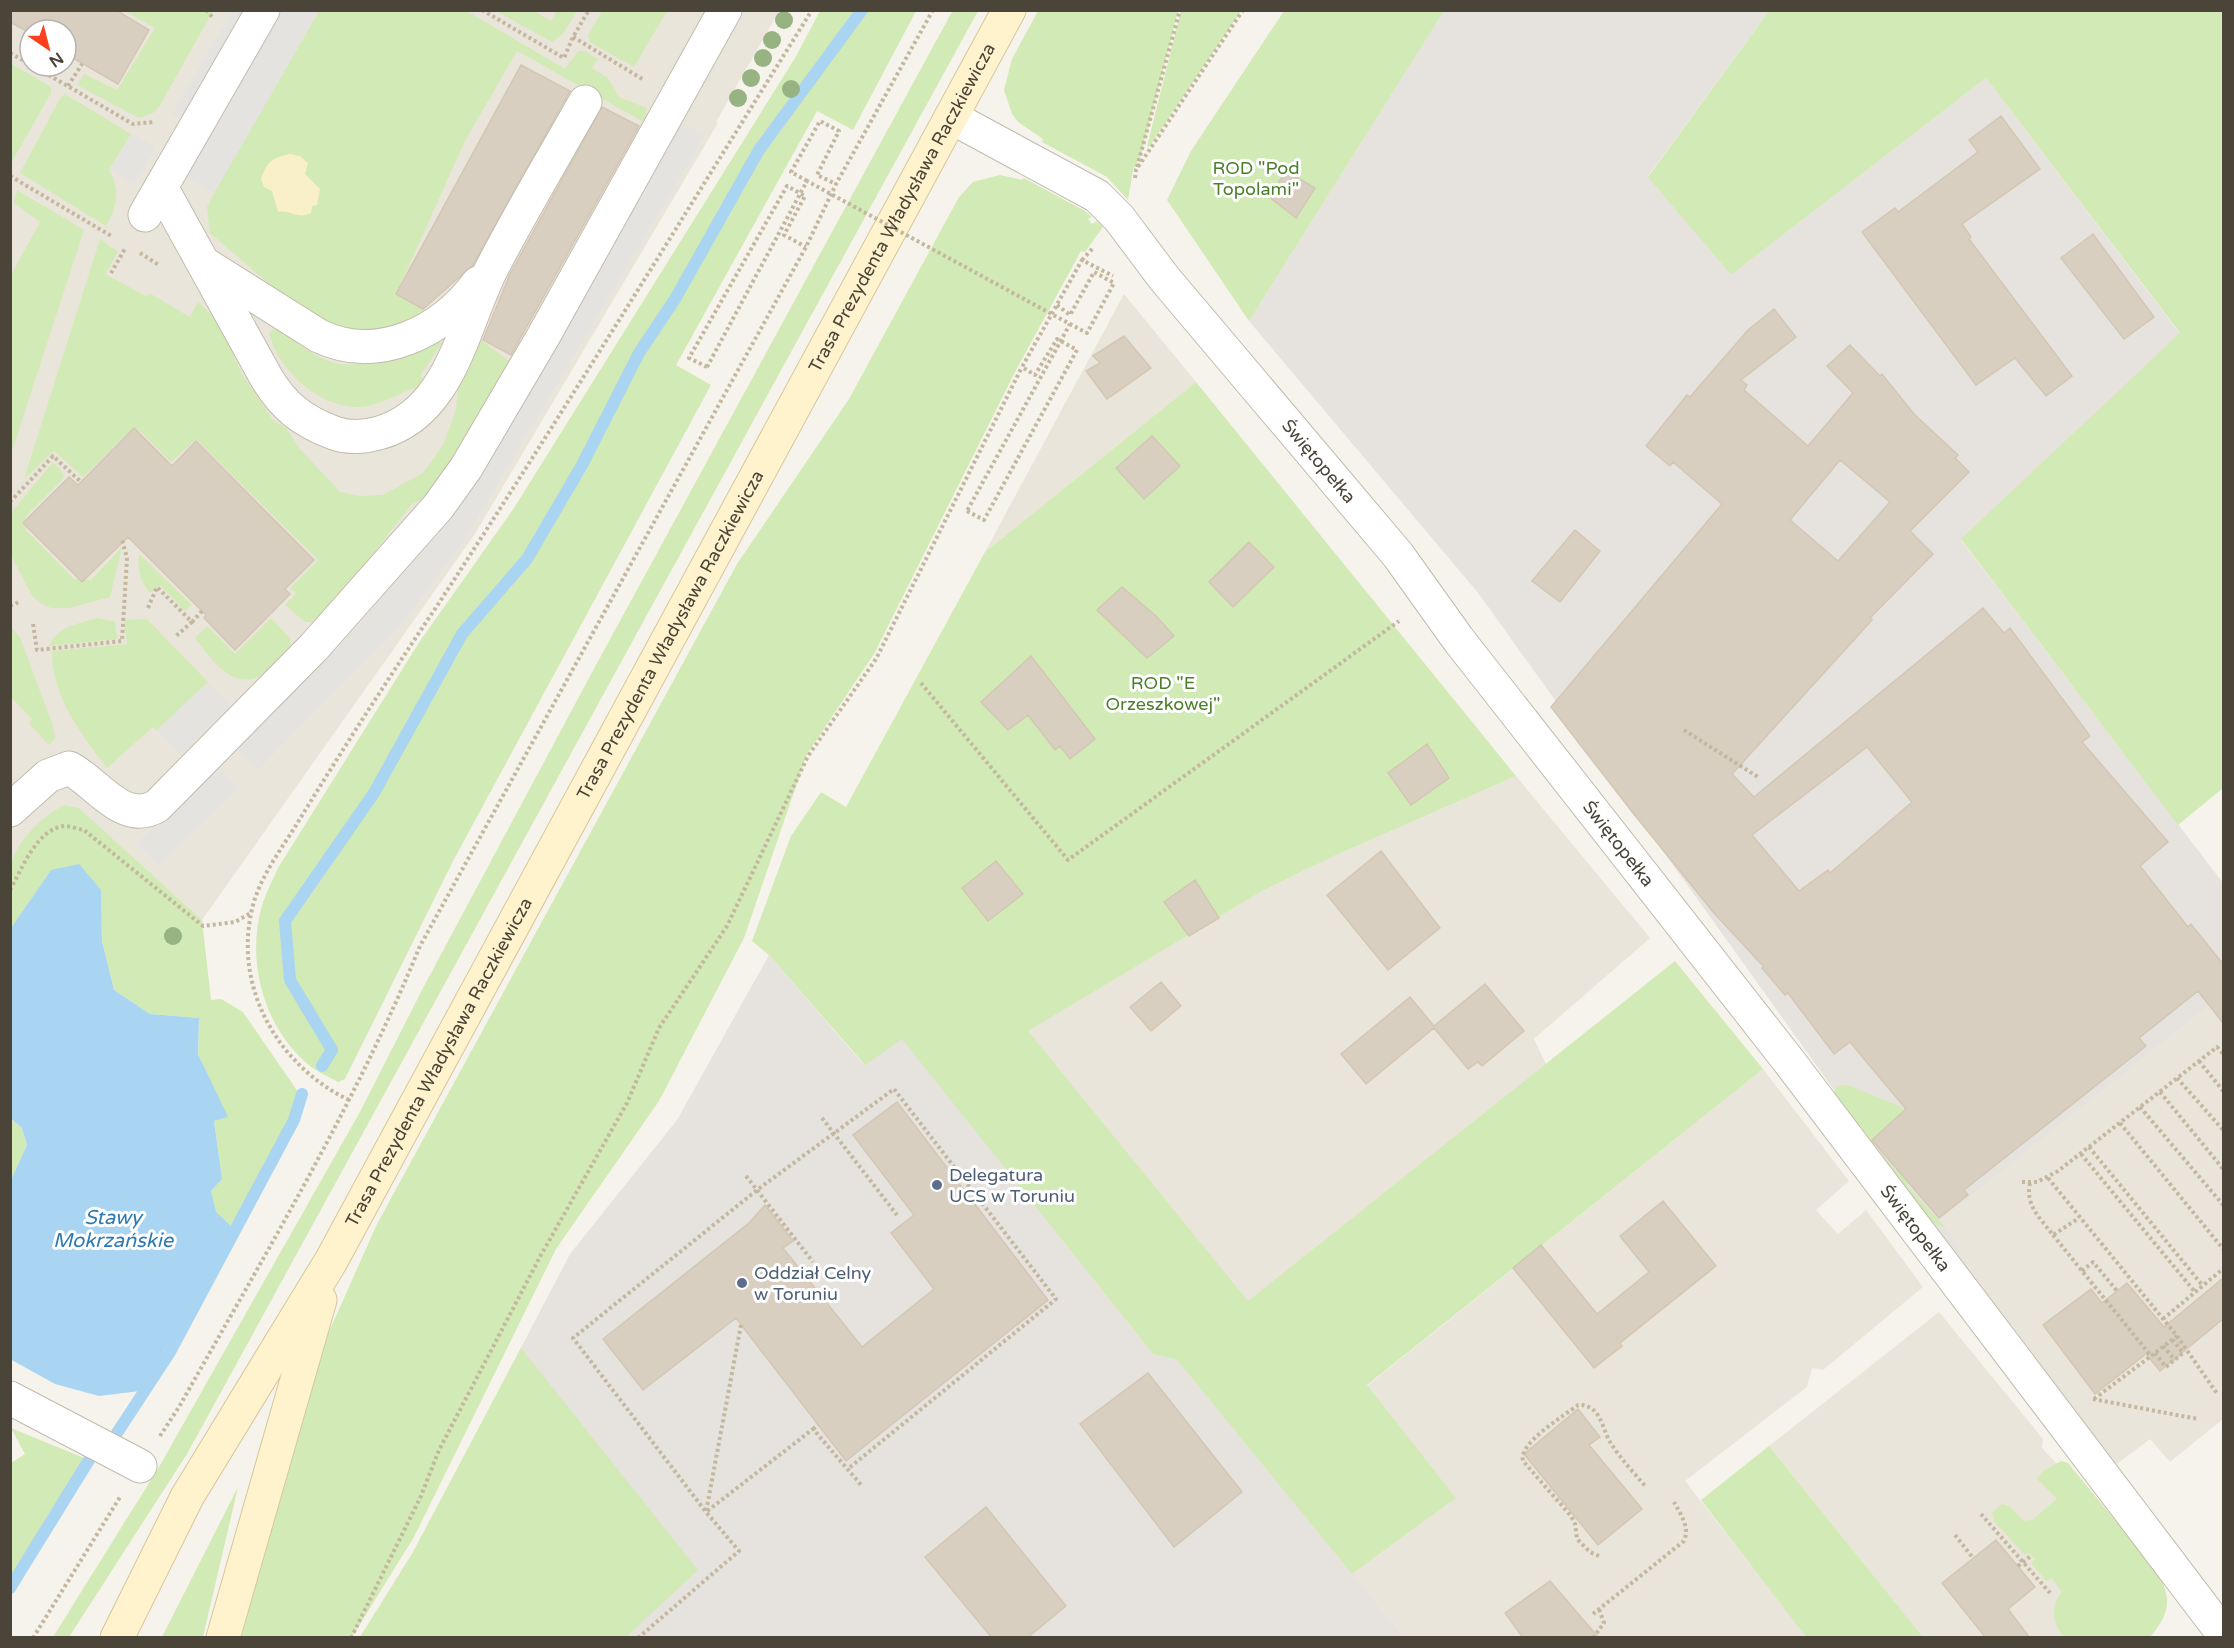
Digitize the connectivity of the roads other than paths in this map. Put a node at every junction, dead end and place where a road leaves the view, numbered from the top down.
1 (263, 10) edge
2 (725, 10) edge
3 (1009, 10) edge
4 (951, 117) junction
5 (161, 187) junction
6 (145, 215) road end
7 (206, 265) junction
8 (10, 810) edge
9 (331, 1260) junction
10 (10, 1398) edge
11 (140, 1466) road end
12 (2223, 1635) edge
13 (117, 1638) edge
14 (223, 1638) edge

1 - 5 street
2 - 8 street
3 - 4 main road, Trasa Prezydenta Władysława Raczkiewicza
4 - 9 main road, Trasa Prezydenta Władysława Raczkiewicza
4 - 12 street, Świętopełka
5 - 6 street
5 - 7 street
7 - 7 street
9 - 13 main road, Trasa Prezydenta Władysława Raczkiewicza
9 - 14 main road, Trasa Prezydenta Władysława Raczkiewicza
10 - 11 street

